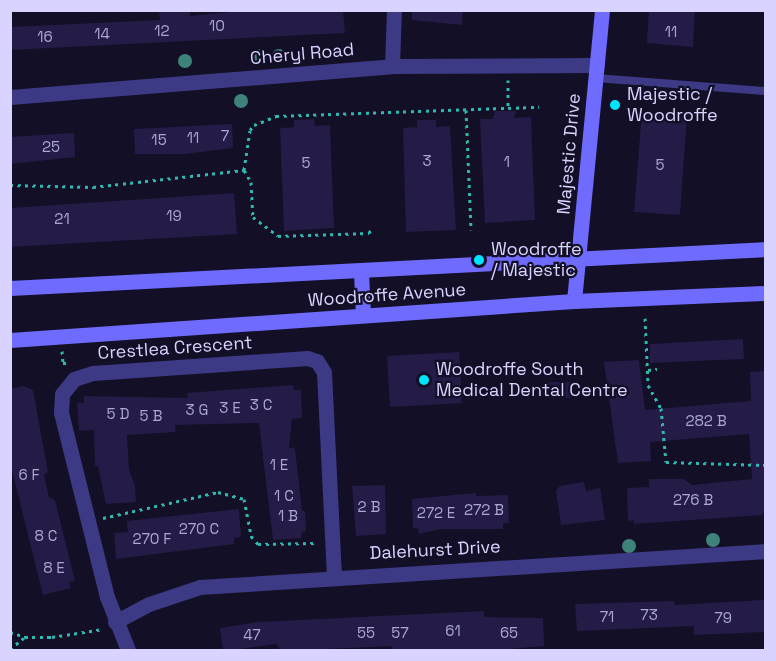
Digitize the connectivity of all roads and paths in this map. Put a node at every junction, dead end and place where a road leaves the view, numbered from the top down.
1 (394, 10) edge
2 (602, 10) edge
3 (507, 64) junction
4 (392, 66) junction
5 (596, 72) junction
6 (765, 91) edge
7 (10, 96) edge
8 (539, 107) dead end
9 (508, 108) junction
10 (466, 110) junction
11 (244, 170) junction
12 (10, 185) edge
13 (372, 228) dead end
14 (471, 230) dead end
15 (765, 249) edge
16 (578, 260) junction
17 (361, 272) junction
18 (10, 288) edge
19 (765, 293) edge
20 (574, 302) junction
21 (363, 315) junction
22 (645, 318) dead end
23 (60, 337) junction
24 (10, 340) edge
25 (72, 363) dead end
26 (657, 369) dead end
27 (648, 370) junction
28 (765, 465) edge
29 (87, 521) junction
30 (333, 543) junction
31 (765, 551) edge
32 (334, 575) junction
33 (115, 622) junction
34 (10, 632) edge
35 (25, 637) junction
36 (10, 649) edge
37 (128, 651) edge

1 - 4 street
2 - 5 main road, Majestic Drive
3 - 4 street, Cheryl Road
3 - 5 street, Cheryl Road
3 - 9 path
4 - 7 street, Cheryl Road
5 - 6 lane
5 - 16 main road, Majestic Drive
8 - 9 path
9 - 10 path
10 - 11 path
10 - 14 path
11 - 12 path
11 - 13 path
15 - 16 main road, Woodroffe Avenue
16 - 17 main road, Woodroffe Avenue
16 - 20 main road, Majestic Drive
17 - 18 main road, Woodroffe Avenue
17 - 21 main road
19 - 20 main road, Woodroffe Avenue
20 - 21 main road, Woodroffe Avenue
21 - 23 main road, Woodroffe Avenue
22 - 27 path
23 - 24 main road, Woodroffe Avenue
23 - 25 path
26 - 27 path
27 - 28 path
29 - 30 path
29 - 30 street, Crestlea Crescent
29 - 33 street, Crestlea Crescent
30 - 32 street, Crestlea Crescent
31 - 32 street, Dalehurst Drive
32 - 33 street, Dalehurst Drive
33 - 35 path
33 - 37 street, Crestlea Crescent
34 - 35 path
35 - 36 path

